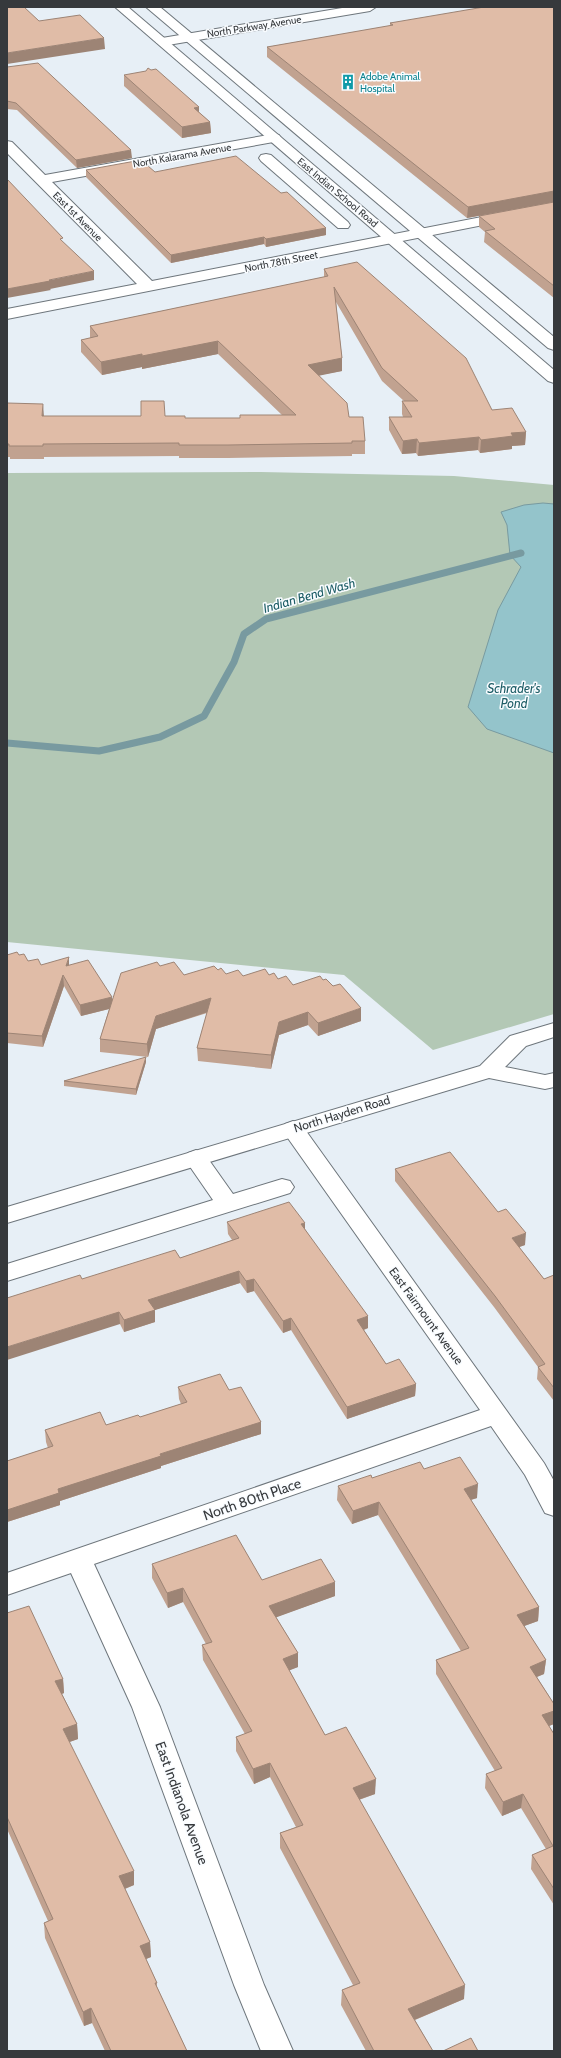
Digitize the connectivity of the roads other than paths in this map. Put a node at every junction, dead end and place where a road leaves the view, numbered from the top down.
1 (121, 7) edge
2 (152, 7) edge
3 (370, 7) edge
4 (187, 37) junction
5 (162, 42) junction
6 (274, 138) junction
7 (7, 145) edge
8 (300, 161) junction
9 (42, 180) junction
10 (344, 198) junction
11 (317, 203) junction
12 (554, 207) edge
13 (343, 225) dead end
14 (421, 234) junction
15 (393, 239) junction
16 (149, 286) junction
17 (7, 314) edge
18 (554, 344) edge
19 (554, 378) edge
20 (554, 1030) edge
21 (488, 1071) junction
22 (554, 1080) edge
23 (293, 1129) junction
24 (196, 1158) junction
25 (282, 1187) dead end
26 (228, 1204) junction
27 (7, 1215) edge
28 (7, 1273) edge
29 (497, 1414) junction
30 (554, 1506) edge
31 (78, 1560) junction
32 (7, 1584) edge
33 (277, 2051) edge

1 - 5 street, East Indian School Road
2 - 4 street, East Indian School Road
3 - 4 street, North Parkway Avenue
4 - 5 street, North Parkway Avenue
4 - 14 street, East Indian School Road
5 - 6 street, East Indian School Road
6 - 8 street, East Indian School Road
6 - 9 street, North Kalarama Avenue
7 - 9 street, East 1st Avenue
8 - 10 street, East Indian School Road
8 - 11 street
9 - 16 street, East 1st Avenue
10 - 11 street
10 - 15 street, East Indian School Road
11 - 13 street
12 - 14 street, North 78th Street
14 - 15 street, North 78th Street
14 - 18 street, East Indian School Road
15 - 16 street, North 78th Street
15 - 19 street, East Indian School Road
16 - 17 street, North 78th Street
20 - 21 street, North Hayden Road
21 - 22 street, North Hayden Road
21 - 23 street, North Hayden Road
23 - 24 street, North Hayden Road
23 - 29 street, East Fairmount Avenue
24 - 26 street
24 - 27 street, North Hayden Road
25 - 26 street
26 - 28 street
29 - 30 street, East Fairmount Avenue
29 - 31 street, North 80th Place
31 - 32 street, North 80th Place
31 - 33 street, East Indianola Avenue

